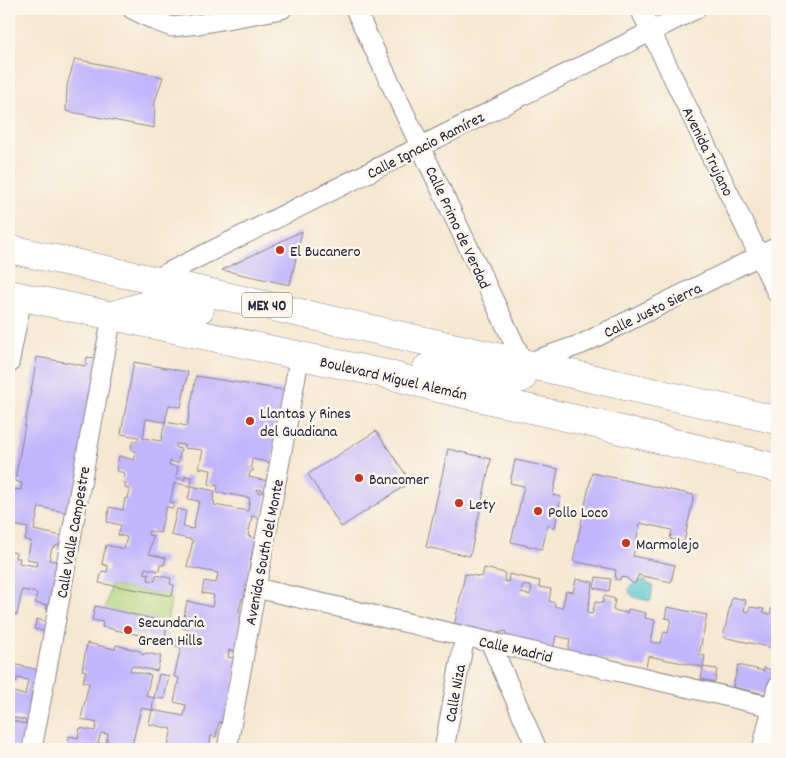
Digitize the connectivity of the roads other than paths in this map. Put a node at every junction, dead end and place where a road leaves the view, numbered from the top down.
1 (132, 9) edge
2 (282, 9) edge
3 (355, 9) edge
4 (640, 9) edge
5 (696, 9) edge
6 (651, 32) junction
7 (420, 146) junction
8 (777, 247) edge
9 (9, 249) edge
10 (759, 256) junction
11 (153, 280) junction
12 (777, 293) edge
13 (15, 295) edge
14 (304, 314) junction
15 (112, 316) junction
16 (300, 355) junction
17 (9, 364) edge
18 (524, 364) junction
19 (386, 374) junction
20 (777, 420) edge
21 (777, 468) edge
22 (256, 588) junction
23 (465, 636) junction
24 (490, 642) junction
25 (777, 686) edge
26 (775, 707) edge
27 (32, 749) edge
28 (227, 749) edge
29 (444, 749) edge
30 (537, 749) edge
31 (762, 749) edge

1 - 2 street
3 - 7 street, Calle Primo de Verdad
4 - 6 street, Avenida Trujano
5 - 6 street, Calle Ignacio Ramírez
6 - 7 street, Calle Ignacio Ramírez
6 - 10 street, Avenida Trujano
7 - 11 street, Calle Ignacio Ramírez
7 - 18 street, Calle Primo de Verdad
8 - 10 street, Calle Justo Sierra
9 - 11 highway, MEX 40
10 - 12 street, Avenida Trujano
10 - 18 street, Calle Justo Sierra
11 - 14 highway, MEX 40
13 - 15 highway, Boulevard Miguel Alemán
13 - 17 street
14 - 15 highway
14 - 18 highway, MEX 40
15 - 16 highway, Boulevard Miguel Alemán
15 - 27 street, Calle Valle Campestre
16 - 19 highway, Boulevard Miguel Alemán
16 - 22 street, Avenida South del Monte
18 - 19 highway
18 - 20 highway, MEX 40
19 - 21 highway, Boulevard Miguel Alemán
22 - 23 street, Calle Madrid
22 - 28 street, Avenida South del Monte
23 - 24 street, Calle Madrid
23 - 29 street, Calle Niza
24 - 26 street, Calle Madrid
24 - 30 street
25 - 26 street
26 - 31 street

